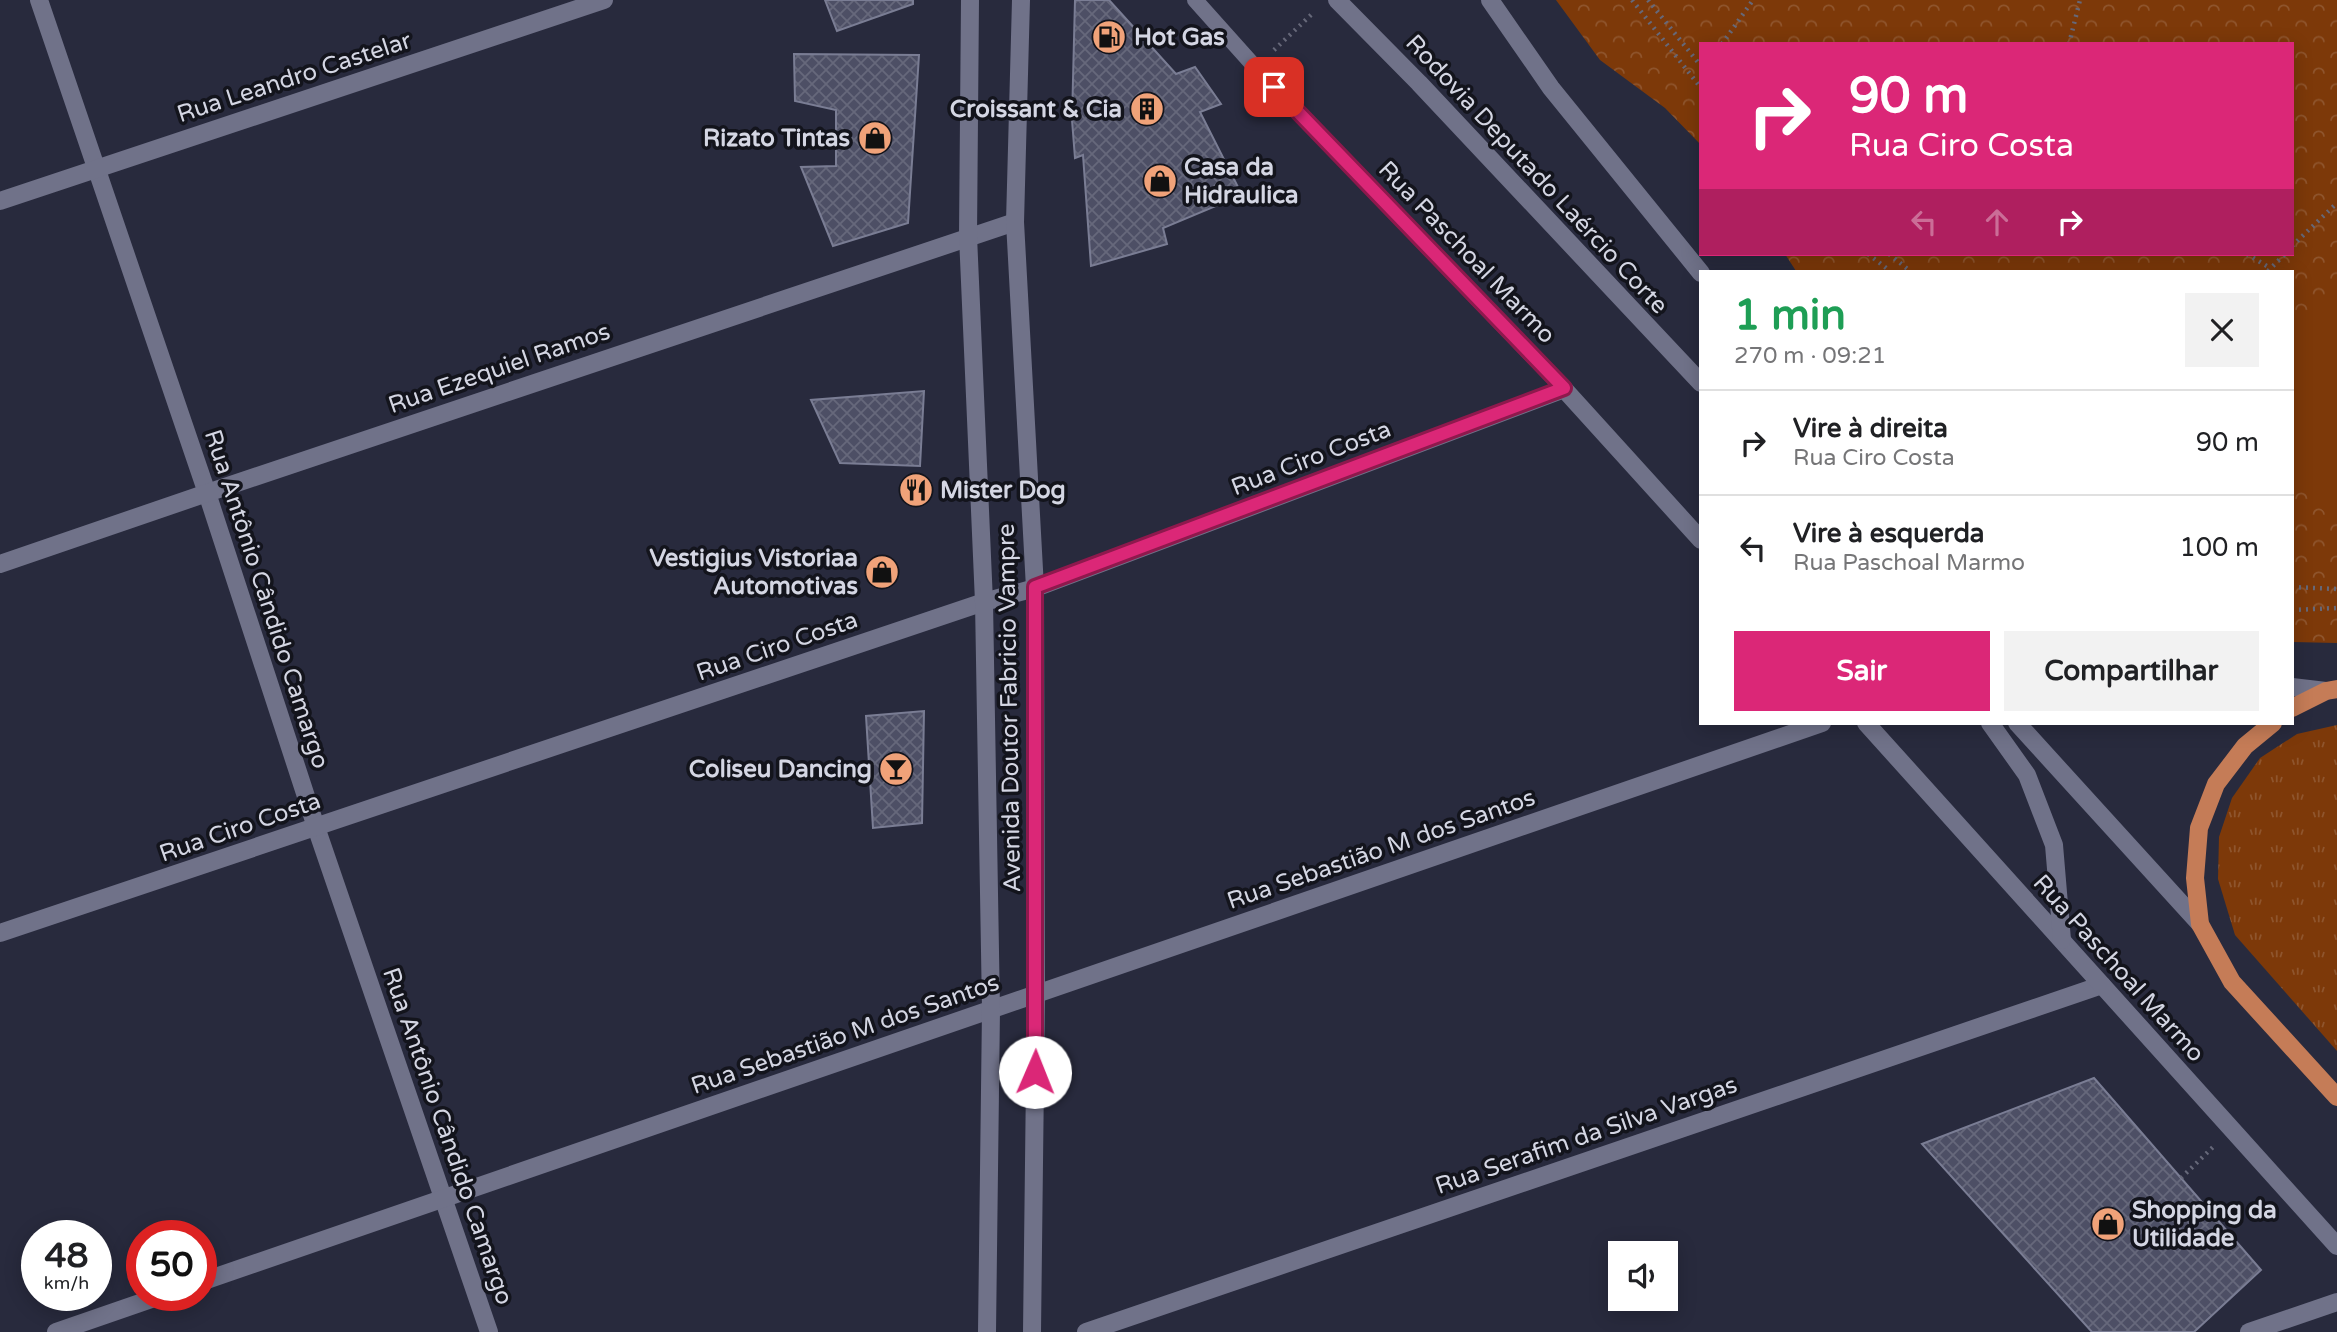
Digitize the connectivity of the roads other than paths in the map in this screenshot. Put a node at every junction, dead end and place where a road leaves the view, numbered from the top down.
1 (39, 0) edge
2 (604, 0) edge
3 (970, 0) edge
4 (1021, 0) edge
5 (1195, 0) edge
6 (1337, 0) edge
7 (1490, 0) edge
8 (97, 168) junction
9 (0, 201) edge
10 (1015, 222) junction
11 (968, 236) junction
12 (1699, 271) edge
13 (1699, 381) edge
14 (1564, 388) junction
15 (207, 493) junction
16 (1699, 538) edge
17 (0, 564) edge
18 (1035, 587) junction
19 (984, 602) junction
20 (2294, 687) edge
21 (2331, 690) edge
22 (2294, 707) edge
23 (1816, 725) edge
24 (1868, 725) edge
25 (1991, 725) edge
26 (2019, 725) edge
27 (2271, 725) edge
28 (316, 827) junction
29 (2200, 924) junction
30 (0, 933) edge
31 (2062, 940) junction
32 (2102, 985) junction
33 (1036, 994) junction
34 (991, 1009) junction
35 (2337, 1097) edge
36 (445, 1198) junction
37 (2337, 1245) edge
38 (217, 1276) edge
39 (2337, 1302) edge
40 (126, 1308) edge
41 (56, 1332) edge
42 (489, 1332) edge
43 (987, 1332) edge
44 (1032, 1332) edge
45 (1086, 1332) edge
46 (2249, 1332) edge

1 - 8 street, Rua Antônio Cândido Camargo
2 - 8 street, Rua Leandro Castelar
3 - 11 street, Avenida Doutor Fabricio Vampre
4 - 10 street, Avenida Doutor Fabricio Vampre
5 - 14 lane, Rua Paschoal Marmo
6 - 13 street, Rodovia Deputado Laércio Corte
7 - 12 street
8 - 9 street, Rua Leandro Castelar
8 - 15 street, Rua Antônio Cândido Camargo
10 - 11 street, Rua Ezequiel Ramos
10 - 18 street, Avenida Doutor Fabricio Vampre
11 - 15 street, Rua Ezequiel Ramos
11 - 19 street, Avenida Doutor Fabricio Vampre
14 - 16 street, Rua Paschoal Marmo
14 - 18 street, Rua Ciro Costa
15 - 17 street, Rua Ezequiel Ramos
15 - 28 street, Rua Antônio Cândido Camargo
18 - 19 street, Rua Ciro Costa
18 - 33 street, Avenida Doutor Fabricio Vampre
19 - 28 street, Rua Ciro Costa
19 - 34 street, Avenida Doutor Fabricio Vampre
20 - 21 street
21 - 22 main road
23 - 33 street, Rua Sebastião M dos Santos
24 - 31 street, Rua Paschoal Marmo
25 - 31 street
26 - 29 street
27 - 29 main road
28 - 30 street, Rua Ciro Costa
28 - 36 street, Rua Antônio Cândido Camargo
29 - 35 main road
31 - 32 street, Rua Paschoal Marmo
32 - 37 street, Rua Paschoal Marmo
32 - 45 street, Rua Serafim da Silva Vargas
33 - 34 street, Rua Sebastião M dos Santos
33 - 44 street, Avenida Doutor Fabricio Vampre
34 - 36 street, Rua Sebastião M dos Santos
34 - 43 street, Avenida Doutor Fabricio Vampre
36 - 38 street, Rua Sebastião M dos Santos
36 - 42 street, Rua Antônio Cândido Camargo
39 - 46 street
40 - 41 street

